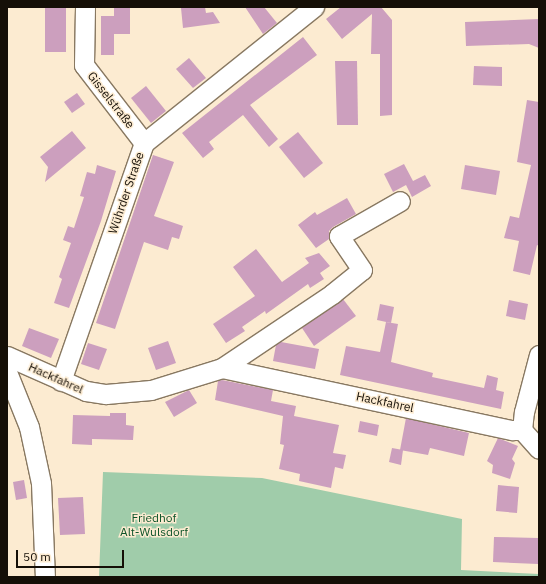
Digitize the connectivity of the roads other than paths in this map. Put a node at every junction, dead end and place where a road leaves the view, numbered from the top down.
1 (85, 7) edge
2 (314, 7) edge
3 (144, 143) junction
4 (400, 201) dead end
5 (539, 355) edge
6 (7, 356) edge
7 (222, 368) junction
8 (7, 372) edge
9 (61, 381) junction
10 (533, 439) edge
11 (45, 577) edge

1 - 3 street, Gisselstraße
2 - 3 street, Wührder Straße
3 - 9 street, Wührder Straße
4 - 7 street, Hackfahrel
5 - 10 street
6 - 9 street, Hackfahrel
7 - 9 street, Hackfahrel
7 - 10 street, Hackfahrel
8 - 11 street

